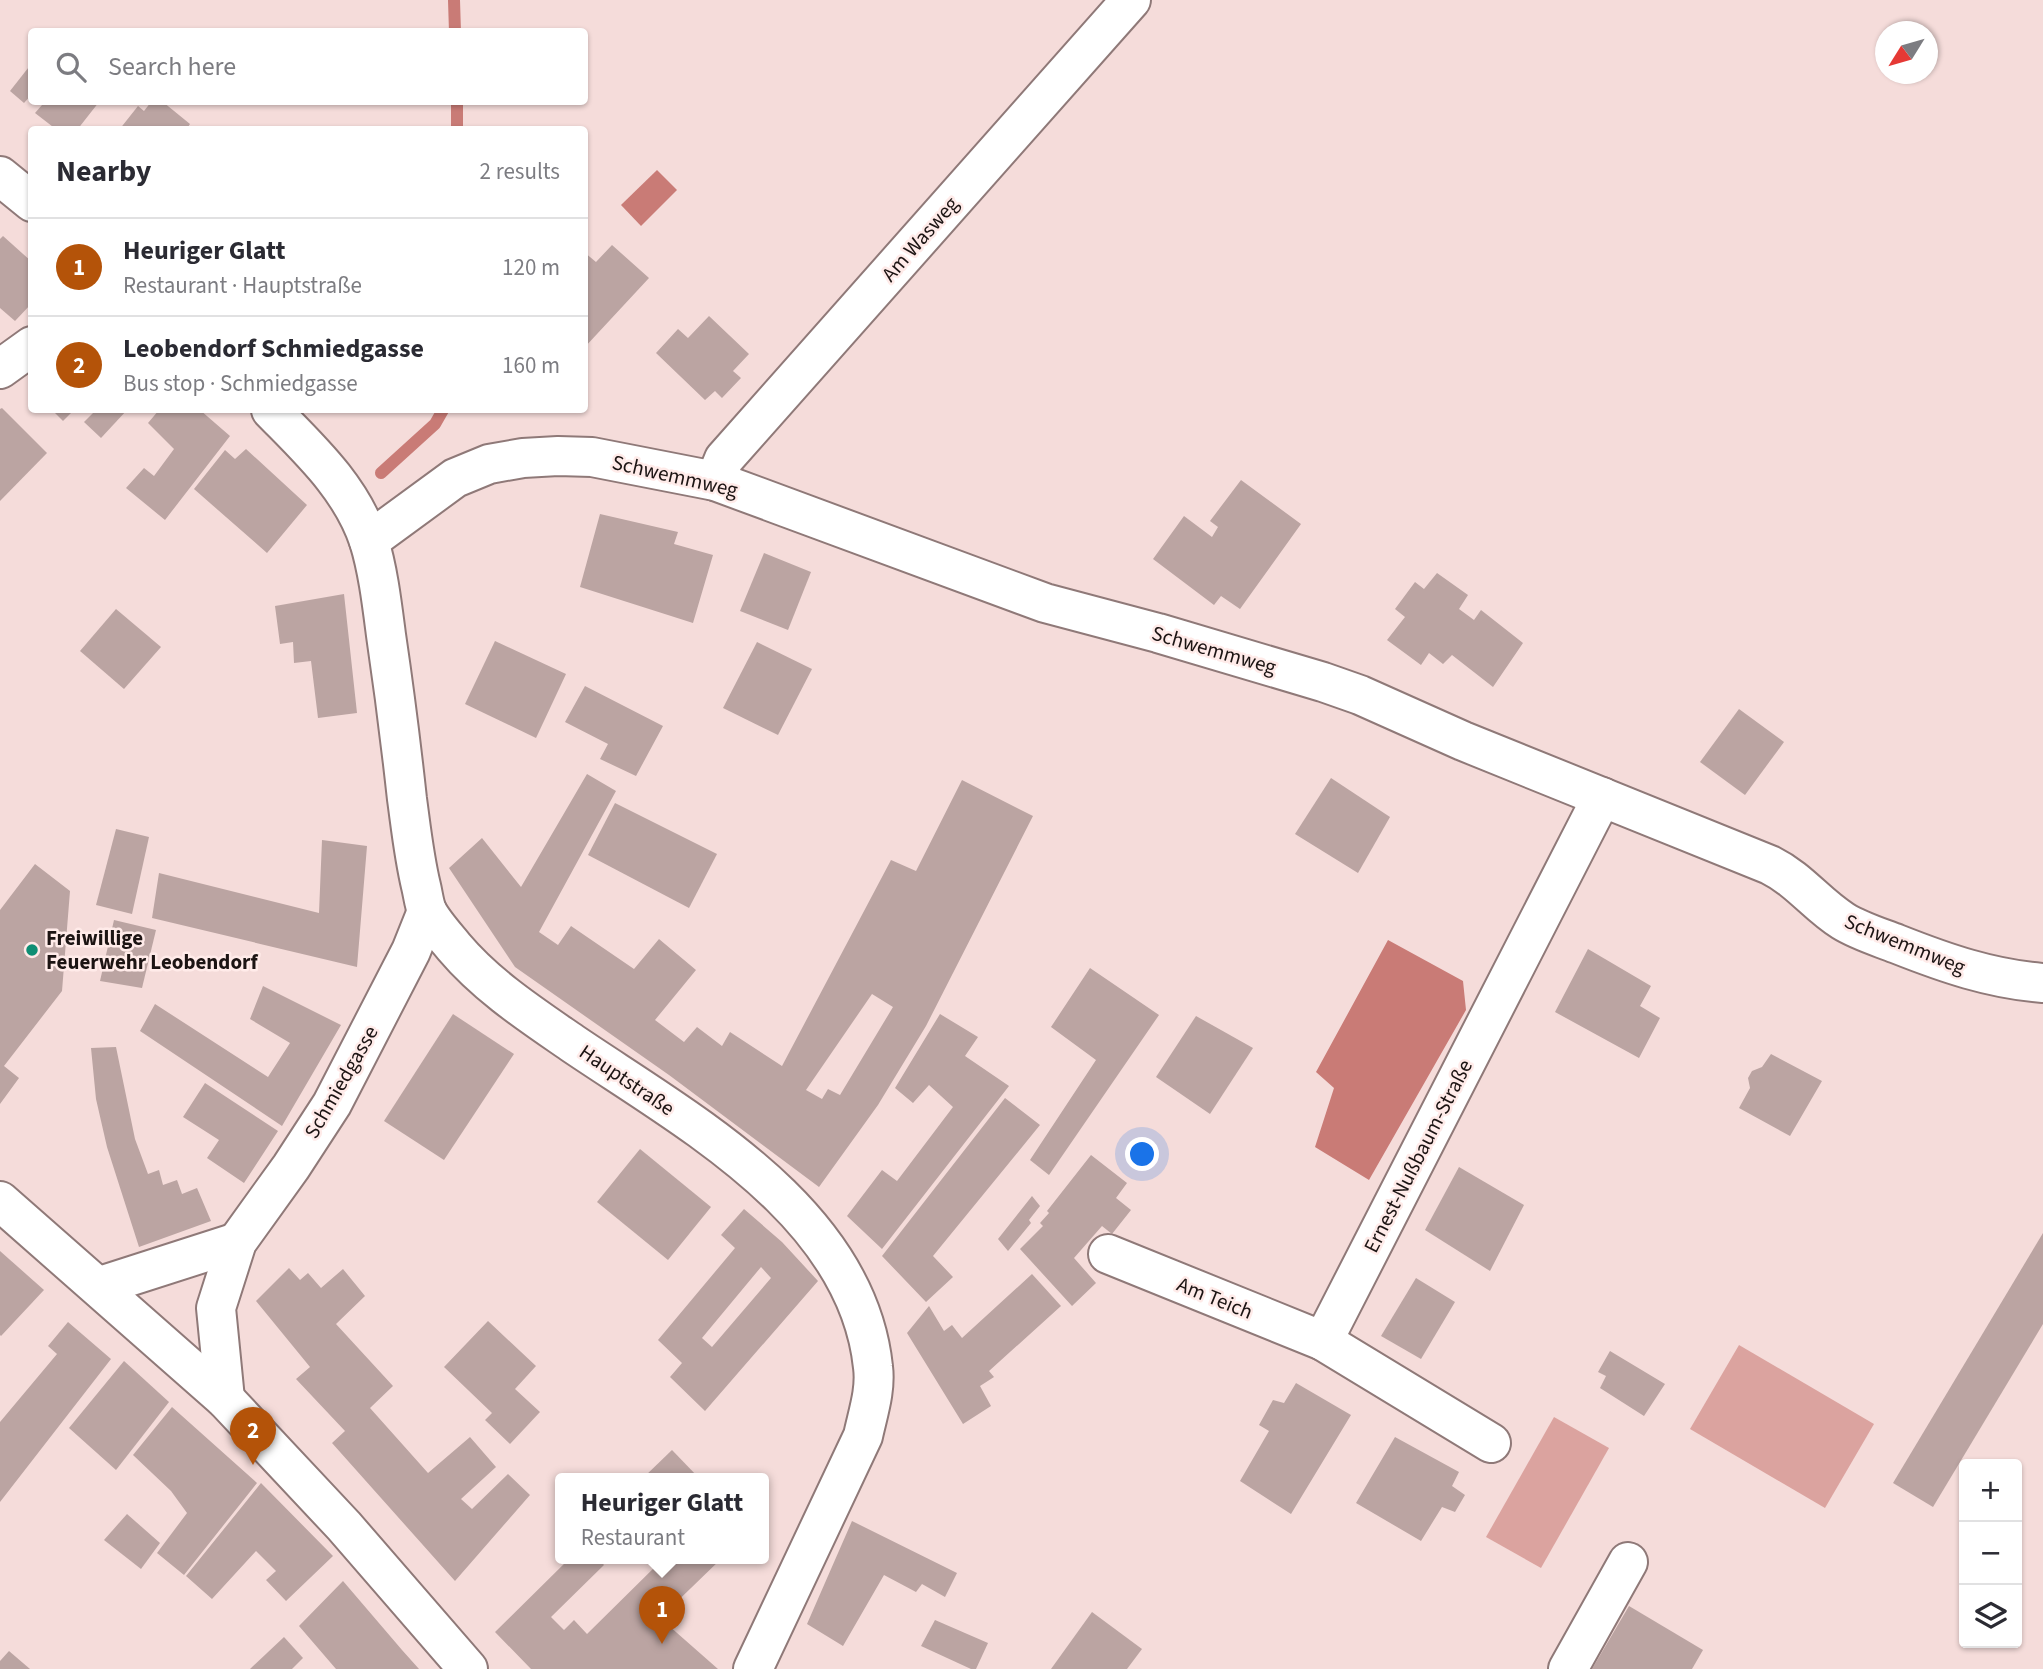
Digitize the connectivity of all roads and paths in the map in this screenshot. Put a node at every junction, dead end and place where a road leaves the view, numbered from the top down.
1 (1131, 0) edge
2 (0, 176) edge
3 (28, 199) edge
4 (28, 349) edge
5 (0, 369) edge
6 (274, 413) edge
7 (715, 481) junction
8 (369, 541) junction
9 (1602, 797) junction
10 (427, 911) junction
11 (2043, 983) edge
12 (0, 1201) edge
13 (237, 1242) junction
14 (1108, 1254) dead end
15 (100, 1286) junction
16 (1323, 1340) junction
17 (225, 1399) junction
18 (1491, 1443) dead end
19 (1628, 1562) dead end
20 (468, 1669) edge
21 (754, 1669) edge
22 (1568, 1669) edge

1 - 7 street, Am Wasweg
2 - 3 street
4 - 5 street
6 - 8 street, Hauptstraße
7 - 8 street, Schwemmweg
7 - 9 street, Schwemmweg
8 - 10 street, Hauptstraße
9 - 11 street, Schwemmweg
9 - 16 street, Ernest-Nußbaum-Straße
10 - 13 street, Schmiedgasse
10 - 21 street, Hauptstraße
12 - 15 street
13 - 15 street
13 - 17 street, Schmiedgasse
14 - 16 street, Am Teich
15 - 17 street
16 - 18 street
17 - 20 street
19 - 22 street

